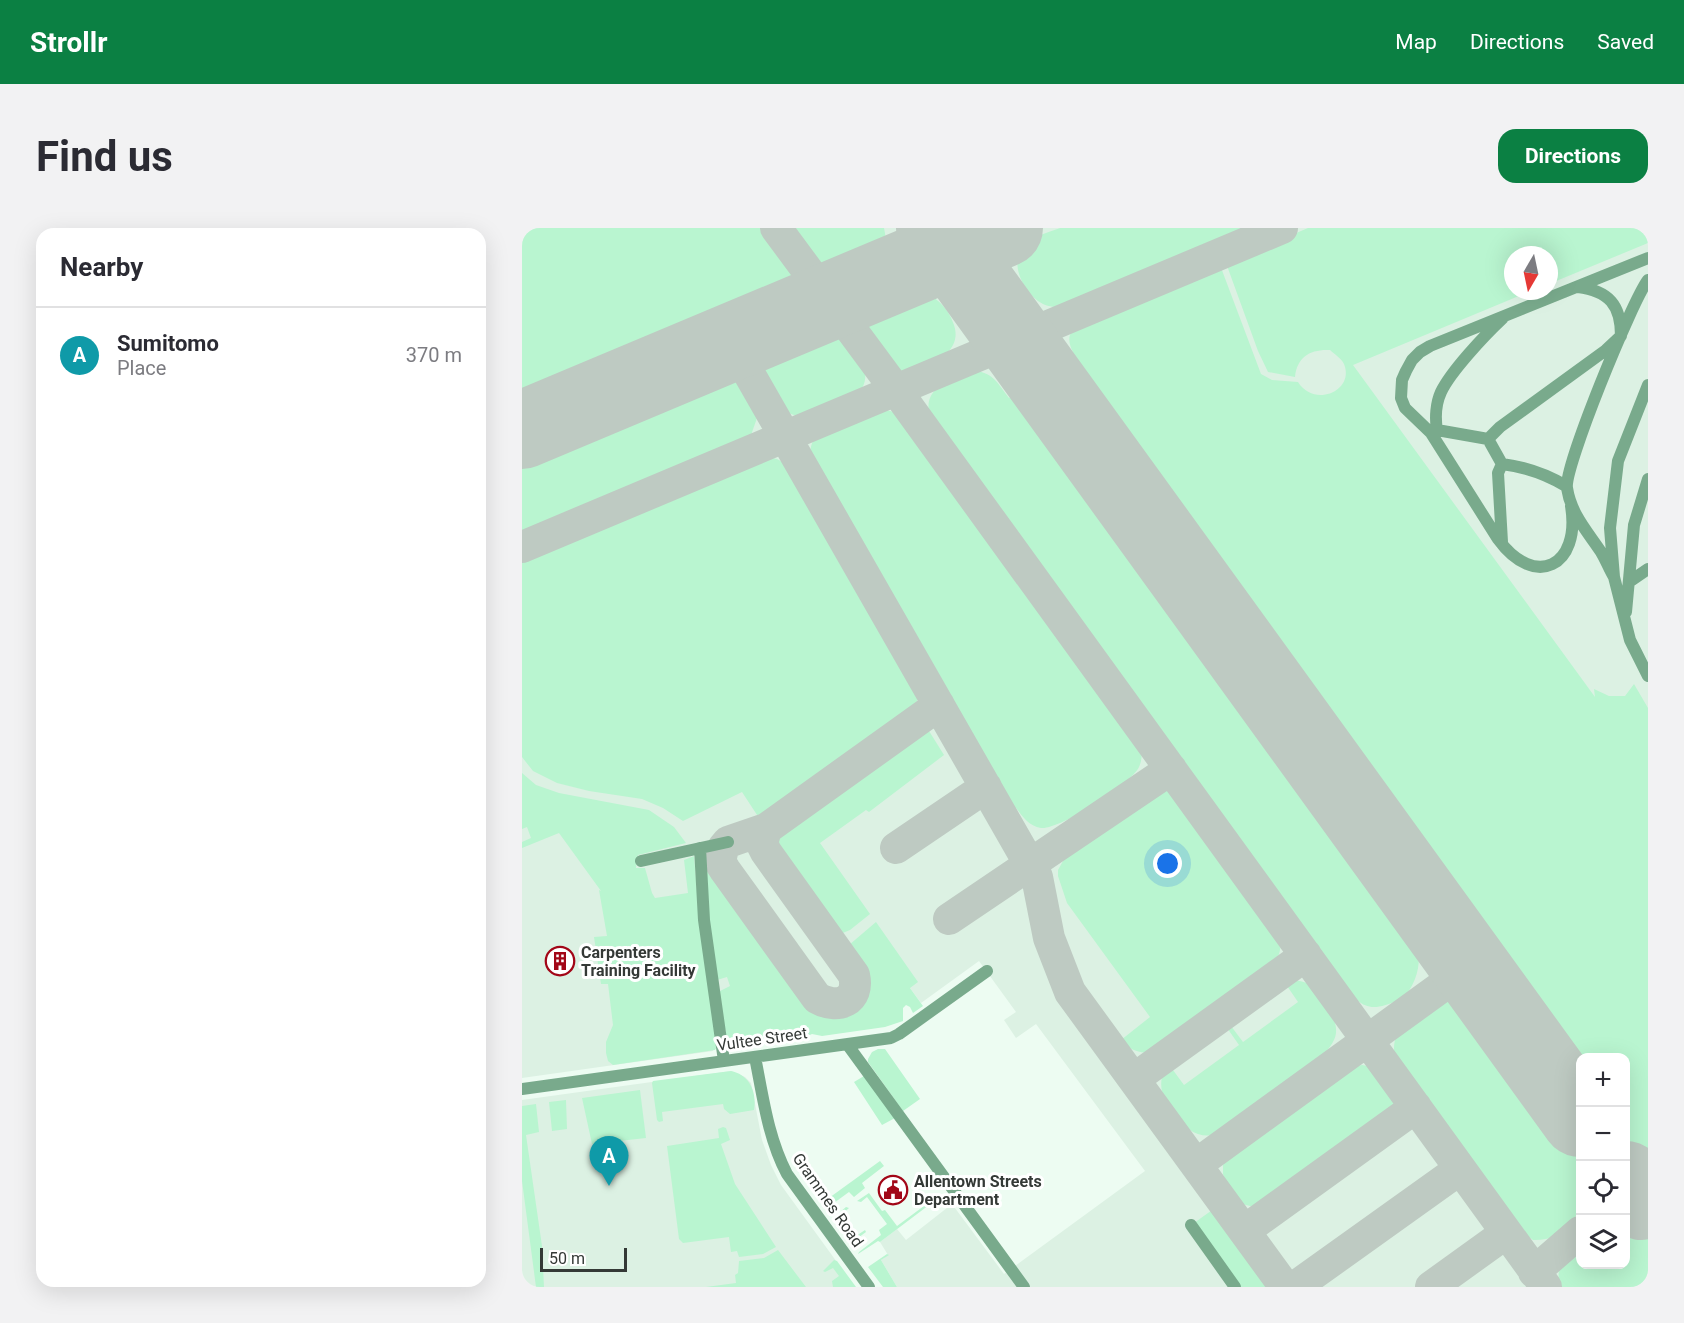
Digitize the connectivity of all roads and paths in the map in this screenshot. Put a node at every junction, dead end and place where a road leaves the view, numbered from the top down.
1 (1648, 258) edge
2 (1648, 280) edge
3 (1577, 287) junction
4 (1506, 315) junction
5 (1622, 336) junction
6 (1648, 385) edge
7 (1434, 431) junction
8 (1488, 439) junction
9 (1502, 464) junction
10 (1648, 479) edge
11 (1566, 486) junction
12 (1571, 506) junction
13 (1502, 544) junction
14 (1648, 570) edge
15 (1614, 577) junction
16 (1629, 582) junction
17 (1625, 622) junction
18 (1648, 676) edge
19 (728, 842) dead end
20 (700, 848) junction
21 (641, 861) dead end
22 (987, 971) dead end
23 (848, 1044) junction
24 (755, 1057) junction
25 (724, 1061) junction
26 (522, 1089) edge
27 (1191, 1225) dead end
28 (868, 1287) edge
29 (1024, 1287) edge
30 (1235, 1287) edge

1 - 3 street
2 - 5 street
3 - 4 street
3 - 5 street
4 - 7 street
4 - 7 street
5 - 8 street
5 - 11 street
6 - 15 street
7 - 8 street
7 - 13 street
8 - 9 street
9 - 11 street
9 - 13 street
10 - 16 street
11 - 12 street
12 - 13 street
12 - 15 street
14 - 16 street
15 - 17 street
16 - 17 street
17 - 18 street
19 - 20 street
20 - 21 street
20 - 25 street
22 - 23 street, Vultee Street
23 - 24 street, Vultee Street
23 - 29 street
24 - 25 street, Vultee Street
24 - 28 street, Grammes Road
25 - 26 street, Vultee Street
27 - 30 street

